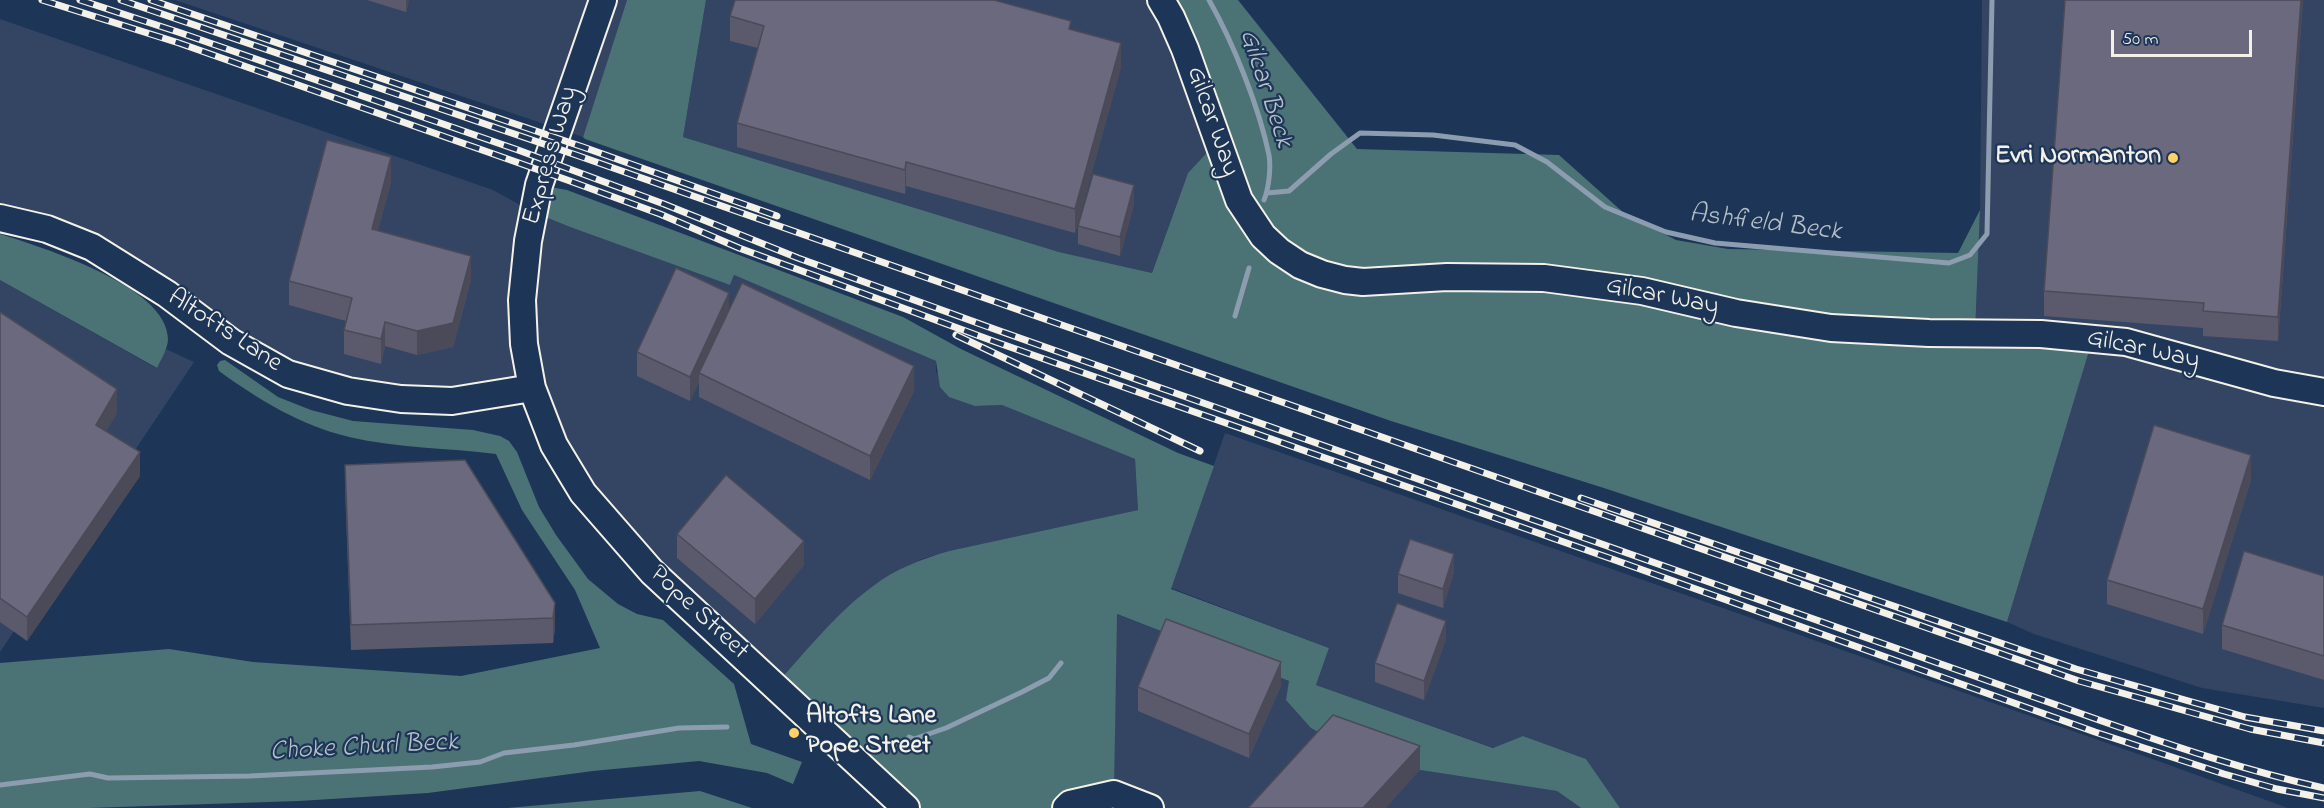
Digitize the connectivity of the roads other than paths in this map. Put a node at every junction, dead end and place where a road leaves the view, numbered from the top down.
1 (603, 0) edge
2 (1161, 0) edge
3 (0, 218) edge
4 (532, 388) junction
5 (2324, 392) edge
6 (906, 808) edge
7 (1066, 808) edge
8 (1150, 808) edge

1 - 4 street, Express Way
2 - 5 street, Gilcar Way
3 - 4 street, Altofts Lane
4 - 6 street, Pope Street
7 - 8 street

